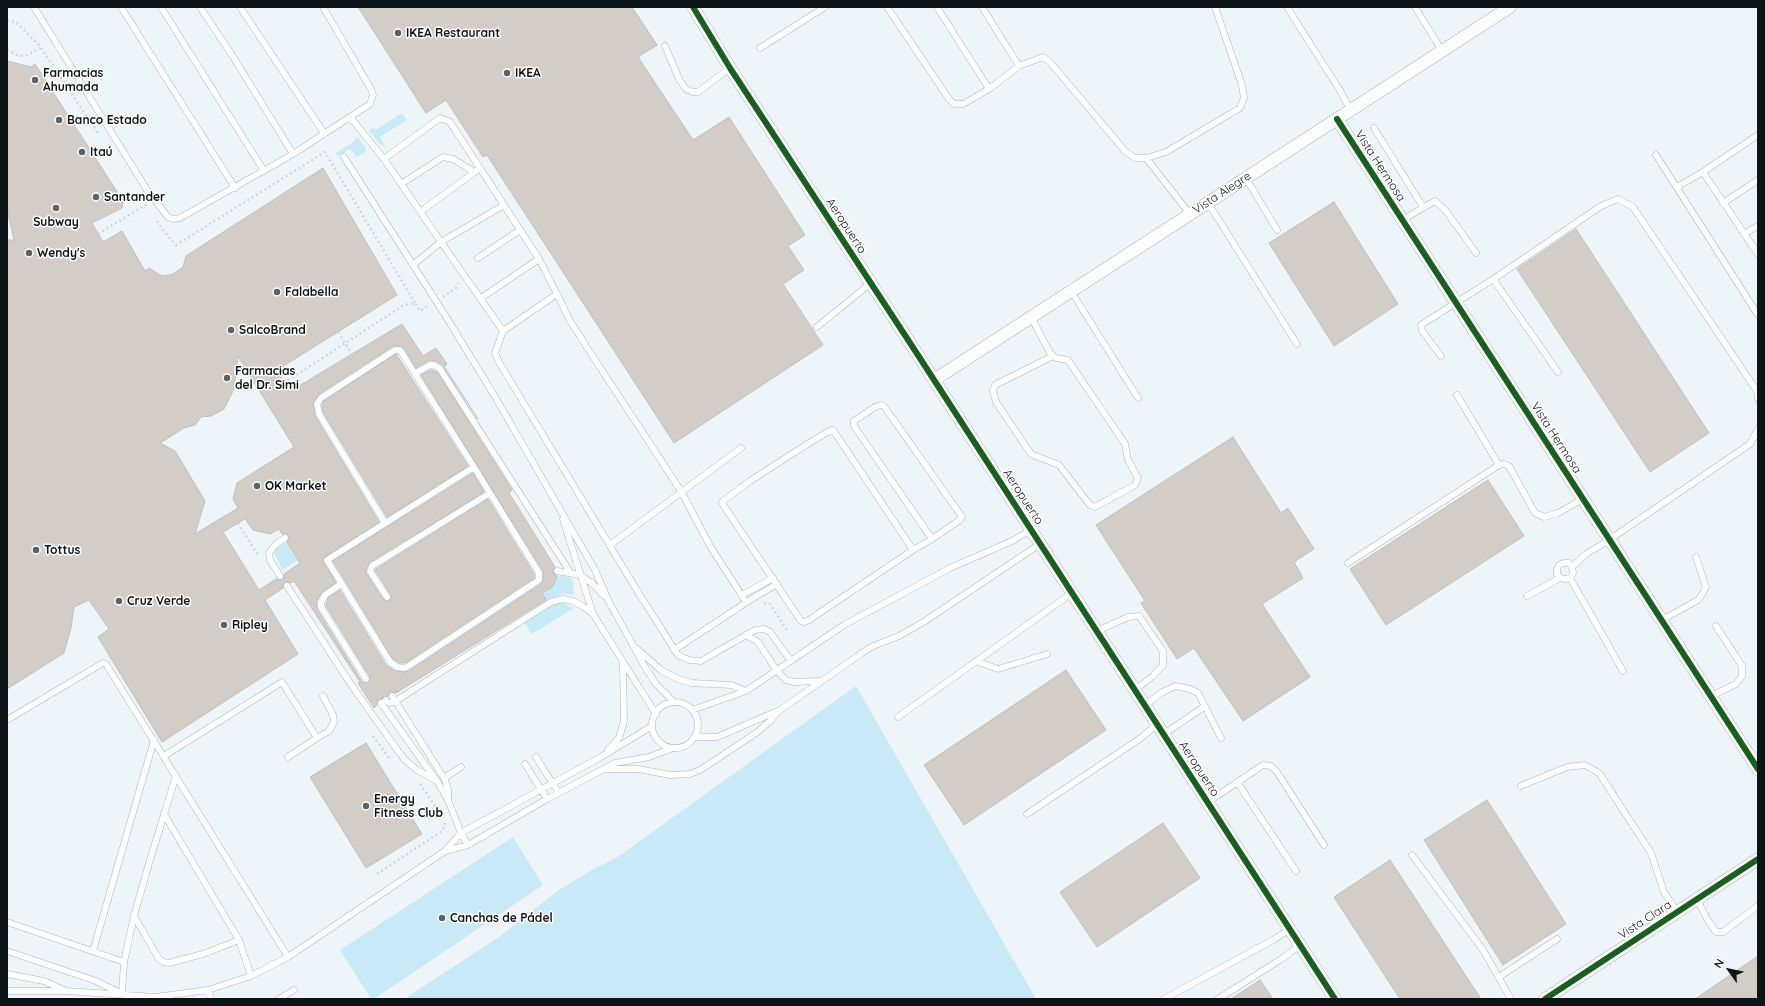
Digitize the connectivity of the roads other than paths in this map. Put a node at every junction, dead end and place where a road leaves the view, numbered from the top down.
1 (34, 7) edge
2 (122, 7) edge
3 (161, 7) edge
4 (200, 7) edge
5 (240, 7) edge
6 (323, 7) edge
7 (693, 7) edge
8 (825, 7) edge
9 (887, 7) edge
10 (937, 7) edge
11 (982, 7) edge
12 (1215, 7) edge
13 (1287, 7) edge
14 (1415, 7) edge
15 (1510, 7) edge
16 (665, 46) dead end
17 (760, 48) dead end
18 (1442, 51) junction
19 (1019, 66) junction
20 (730, 68) junction
21 (989, 89) junction
22 (1350, 109) junction
23 (350, 117) junction
24 (1337, 119) junction
25 (1374, 128) dead end
26 (324, 133) junction
27 (1758, 135) edge
28 (293, 154) junction
29 (1656, 155) dead end
30 (344, 157) dead end
31 (1146, 158) junction
32 (384, 159) junction
33 (480, 168) junction
34 (264, 171) junction
35 (474, 172) junction
36 (1703, 172) junction
37 (1246, 178) junction
38 (1758, 180) edge
39 (400, 184) junction
40 (1677, 187) junction
41 (235, 188) junction
42 (1208, 202) junction
43 (1724, 203) junction
44 (504, 205) junction
45 (1423, 207) junction
46 (420, 212) junction
47 (1190, 214) junction
48 (1402, 220) junction
49 (1758, 226) edge
50 (520, 230) junction
51 (1277, 230) dead end
52 (1744, 234) junction
53 (441, 242) junction
54 (1476, 252) dead end
55 (1758, 254) edge
56 (478, 258) dead end
57 (539, 259) junction
58 (413, 265) junction
59 (1493, 279) junction
60 (871, 283) junction
61 (1071, 291) junction
62 (557, 294) junction
63 (480, 298) junction
64 (1455, 302) junction
65 (1758, 315) edge
66 (1031, 317) junction
67 (817, 327) dead end
68 (503, 331) junction
69 (1297, 344) dead end
70 (1053, 356) junction
71 (1441, 356) dead end
72 (1558, 372) dead end
73 (416, 373) junction
74 (934, 380) junction
75 (1457, 396) dead end
76 (1138, 398) dead end
77 (1758, 399) edge
78 (1758, 429) edge
79 (741, 448) dead end
80 (1499, 464) junction
81 (474, 467) junction
82 (681, 491) junction
83 (490, 493) junction
84 (1583, 499) junction
85 (560, 507) junction
86 (386, 523) junction
87 (1031, 530) junction
88 (285, 538) dead end
89 (932, 539) junction
90 (1609, 540) junction
91 (1040, 544) junction
92 (610, 545) junction
93 (913, 550) junction
94 (1696, 557) dead end
95 (1348, 563) dead end
96 (1572, 566) junction
97 (557, 571) dead end
98 (570, 572) junction
99 (580, 575) junction
100 (280, 576) dead end
101 (773, 578) junction
102 (1560, 578) junction
103 (1570, 578) junction
104 (341, 584) junction
105 (777, 584) junction
106 (287, 586) dead end
107 (1072, 593) junction
108 (742, 595) junction
109 (1527, 596) dead end
110 (387, 597) dead end
111 (608, 602) junction
112 (746, 602) junction
113 (593, 614) junction
114 (1662, 620) junction
115 (1716, 626) dead end
116 (1097, 631) junction
117 (746, 635) junction
118 (633, 645) junction
119 (674, 650) junction
120 (1047, 654) dead end
121 (791, 661) junction
122 (976, 661) junction
123 (623, 663) junction
124 (777, 671) junction
125 (1623, 671) dead end
126 (366, 679) dead end
127 (821, 681) junction
128 (1135, 690) junction
129 (746, 691) junction
130 (323, 696) dead end
131 (392, 696) dead end
132 (1711, 696) junction
133 (674, 702) junction
134 (1145, 705) junction
135 (1204, 707) junction
136 (692, 710) junction
137 (780, 710) junction
138 (656, 714) junction
139 (898, 717) dead end
140 (7, 720) edge
141 (652, 726) junction
142 (1160, 729) junction
143 (694, 737) junction
144 (317, 738) junction
145 (1221, 738) dead end
146 (154, 740) junction
147 (673, 748) junction
148 (164, 756) junction
149 (288, 757) dead end
150 (536, 757) dead end
151 (601, 757) junction
152 (526, 764) dead end
153 (461, 767) dead end
154 (602, 768) junction
155 (1758, 769) edge
156 (176, 776) junction
157 (444, 778) junction
158 (437, 781) junction
159 (1237, 782) junction
160 (553, 783) junction
161 (1521, 786) dead end
162 (542, 790) junction
163 (558, 792) junction
164 (547, 798) junction
165 (448, 800) junction
166 (1208, 802) junction
167 (164, 814) junction
168 (1027, 814) dead end
169 (461, 833) junction
170 (468, 845) junction
171 (1324, 845) dead end
172 (445, 851) junction
173 (1412, 855) dead end
174 (1758, 859) edge
175 (1296, 871) dead end
176 (1697, 899) junction
177 (1758, 906) edge
178 (1677, 912) junction
179 (134, 916) junction
180 (7, 922) edge
181 (1290, 929) junction
182 (1557, 939) dead end
183 (238, 940) junction
184 (1300, 945) junction
185 (7, 951) edge
186 (93, 951) junction
187 (288, 957) junction
188 (124, 962) junction
189 (7, 974) edge
190 (251, 976) junction
191 (1499, 977) junction
192 (208, 990) junction
193 (294, 990) dead end
194 (7, 991) edge
195 (66, 991) junction
196 (122, 993) junction
197 (156, 998) edge
198 (211, 999) edge
199 (279, 999) edge
200 (1164, 999) edge
201 (1218, 999) edge
202 (1334, 999) edge
203 (1511, 999) edge
204 (1545, 999) edge

1 - 41 lane
2 - 41 lane
3 - 34 lane
4 - 28 lane
5 - 26 lane
6 - 23 lane
7 - 20 street, Aeropuerto
8 - 17 lane
9 - 21 lane
10 - 21 lane
11 - 19 lane
12 - 31 lane
13 - 22 lane
14 - 18 lane
15 - 18 street, Vista Alegre
16 - 20 lane
18 - 22 street, Vista Alegre
19 - 21 lane
19 - 31 lane
20 - 60 street, Aeropuerto
22 - 24 street, Vista Alegre
23 - 26 lane
23 - 32 lane
24 - 37 street, Vista Alegre
24 - 48 street, Vista Hermosa
25 - 45 lane
26 - 28 lane
27 - 36 lane
28 - 34 lane
29 - 40 lane
30 - 58 lane
31 - 47 lane
32 - 33 lane
32 - 39 lane
33 - 35 lane
33 - 44 lane
34 - 41 lane
35 - 39 lane
35 - 46 lane
36 - 40 lane
36 - 43 lane
37 - 42 street, Vista Alegre
37 - 51 lane
38 - 43 lane
39 - 46 lane
40 - 65 lane
42 - 47 street, Vista Alegre
42 - 69 lane
43 - 52 lane
44 - 50 lane
44 - 53 lane
45 - 48 lane
45 - 54 lane
46 - 53 lane
47 - 61 street, Vista Alegre
48 - 64 street, Vista Hermosa
49 - 52 lane
50 - 56 lane
50 - 57 lane
52 - 55 lane
53 - 58 lane
53 - 63 lane
57 - 62 lane
57 - 63 lane
58 - 85 lane
59 - 64 lane
59 - 72 lane
59 - 77 lane
60 - 67 lane
60 - 74 street, Aeropuerto
61 - 66 street, Vista Alegre
61 - 76 lane
62 - 68 lane
62 - 82 lane
63 - 68 lane
64 - 71 lane
64 - 84 street, Vista Hermosa
66 - 70 lane
66 - 74 street, Vista Alegre
68 - 92 lane
70 - 70 lane
73 - 81 lane
73 - 86 lane
73 - 98 lane
74 - 87 street, Aeropuerto
75 - 80 lane
78 - 90 lane
79 - 82 lane
80 - 84 lane
80 - 95 lane
81 - 83 lane
81 - 86 lane
82 - 92 lane
82 - 108 lane
83 - 104 lane
83 - 110 lane
84 - 90 street, Vista Hermosa
85 - 99 lane
85 - 111 lane
86 - 104 lane
87 - 91 street, Aeropuerto
87 - 121 lane
88 - 100 lane
89 - 89 lane
89 - 93 lane
90 - 96 lane
90 - 114 street, Vista Hermosa
91 - 107 street, Aeropuerto
91 - 127 lane
92 - 119 lane
93 - 101 lane
93 - 105 lane
94 - 114 lane
96 - 102 lane
96 - 103 lane
97 - 98 lane
98 - 99 lane
99 - 111 lane
99 - 113 lane
101 - 105 lane
101 - 108 lane
102 - 103 lane
102 - 109 lane
103 - 125 lane
104 - 126 lane
105 - 112 lane
106 - 158 lane
107 - 116 street, Aeropuerto
107 - 122 lane
108 - 112 lane
111 - 118 lane
112 - 119 lane
113 - 123 lane
113 - 158 lane
114 - 132 street, Vista Hermosa
115 - 132 lane
116 - 128 street, Aeropuerto
116 - 128 lane
117 - 119 lane
117 - 121 lane
117 - 124 lane
118 - 129 lane
118 - 133 lane
120 - 122 lane
121 - 124 lane
122 - 139 lane
123 - 138 lane
123 - 151 lane
124 - 127 lane
124 - 129 lane
127 - 137 lane
128 - 134 street, Aeropuerto
129 - 136 lane
130 - 144 lane
131 - 157 lane
132 - 155 street, Vista Hermosa
133 - 136 lane
133 - 138 lane
134 - 135 lane
134 - 142 street, Aeropuerto
135 - 142 lane
135 - 145 lane
136 - 143 lane
137 - 143 lane
137 - 154 lane
138 - 141 lane
140 - 146 lane
141 - 147 lane
141 - 151 lane
142 - 166 street, Aeropuerto
142 - 168 lane
143 - 147 lane
144 - 148 lane
144 - 149 lane
146 - 148 lane
146 - 186 lane
147 - 154 lane
148 - 156 lane
150 - 160 lane
151 - 160 lane
152 - 162 lane
153 - 157 lane
154 - 163 lane
156 - 167 lane
156 - 187 lane
157 - 165 lane
158 - 165 lane
159 - 166 lane
159 - 171 lane
159 - 175 lane
160 - 162 lane
160 - 163 lane
161 - 178 lane
162 - 164 lane
162 - 169 lane
163 - 164 lane
164 - 170 lane
165 - 169 lane
166 - 181 street, Aeropuerto
167 - 179 lane
167 - 183 lane
169 - 170 lane
169 - 172 lane
170 - 172 lane
172 - 187 lane
173 - 191 lane
174 - 176 street, Vista Clara
176 - 177 lane
176 - 178 street, Vista Clara
178 - 204 street, Vista Clara
179 - 183 lane
179 - 188 lane
180 - 186 lane
181 - 184 street, Aeropuerto
181 - 200 lane
182 - 191 lane
183 - 190 lane
184 - 201 lane
184 - 202 street, Aeropuerto
185 - 196 lane
186 - 188 lane
187 - 190 lane
188 - 196 lane
189 - 195 lane
190 - 192 lane
191 - 203 lane
192 - 197 lane
192 - 198 lane
193 - 199 lane
194 - 195 lane
195 - 196 lane
196 - 197 lane

